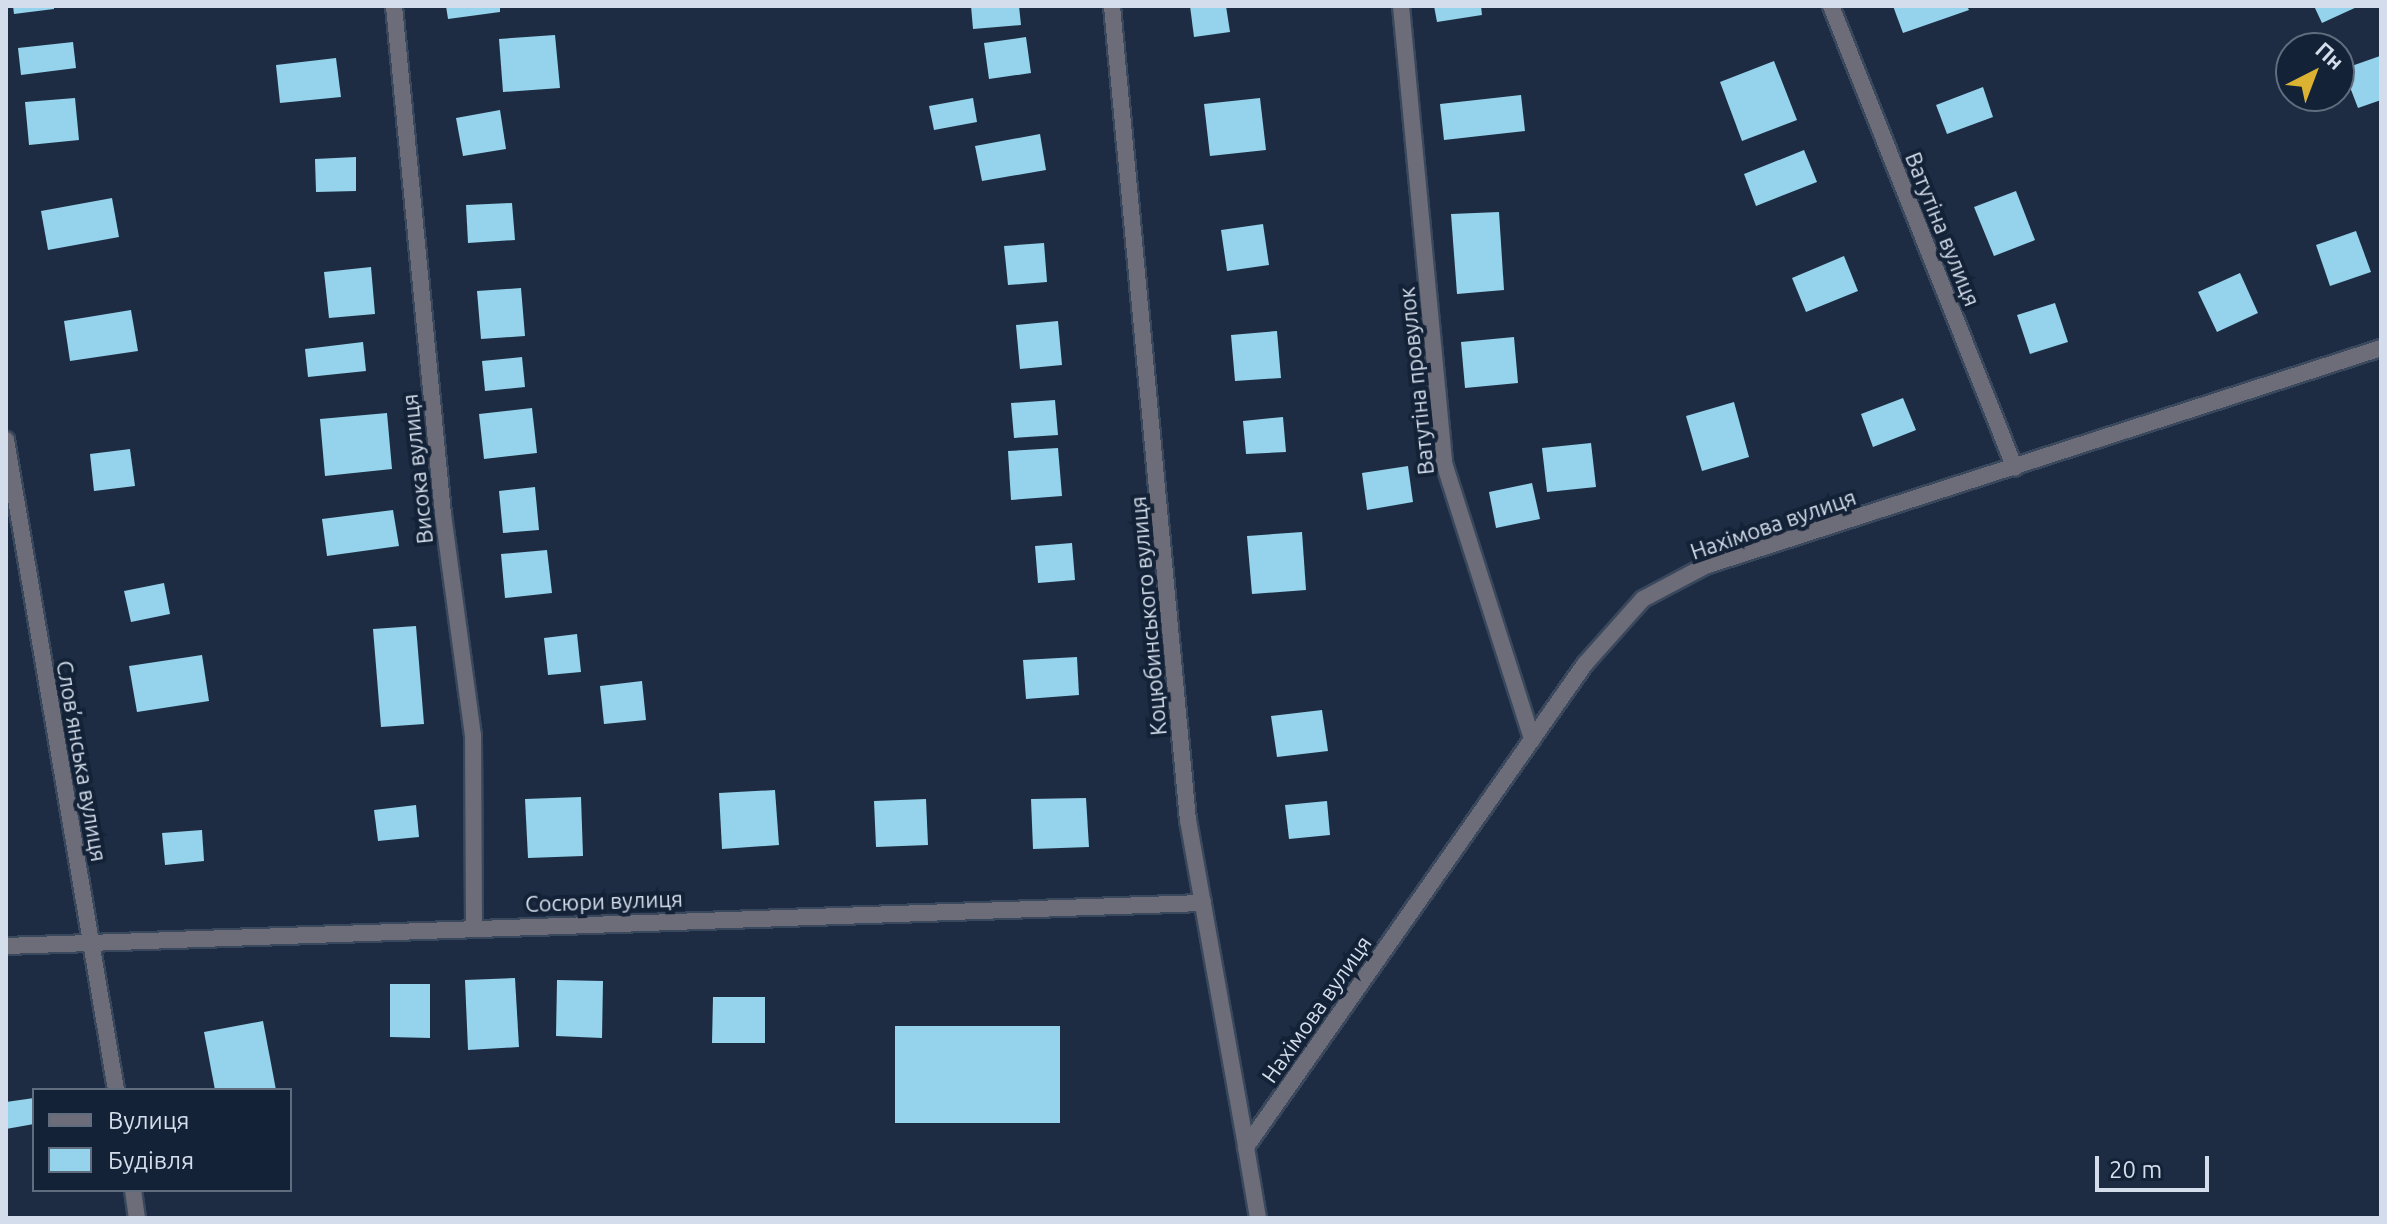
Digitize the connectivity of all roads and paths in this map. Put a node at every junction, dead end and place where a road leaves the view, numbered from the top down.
1 (394, 6) edge
2 (1112, 6) edge
3 (1401, 6) edge
4 (1831, 6) edge
5 (2381, 348) edge
6 (6, 440) edge
7 (2015, 468) junction
8 (1532, 739) junction
9 (1203, 903) junction
10 (474, 927) junction
11 (90, 941) junction
12 (6, 946) edge
13 (116, 1088) edge
14 (1246, 1147) junction
15 (133, 1192) edge
16 (137, 1218) edge
17 (1258, 1218) edge

1 - 10 street, Висока вулиця
2 - 9 street, Коцюбинського вулиця
3 - 8 street, Ватутіна провулок
4 - 7 street, Ватутіна вулиця
5 - 7 street, Нахімова вулиця
6 - 11 street, Слов’янська вулиця
7 - 8 street, Нахімова вулиця
8 - 14 street, Нахімова вулиця
9 - 10 street, Сосюри вулиця
9 - 14 street, Коцюбинського вулиця
10 - 11 street, Сосюри вулиця
11 - 12 street, Сосюри вулиця
11 - 13 street, Слов’янська вулиця
14 - 17 street, Коцюбинського вулиця
15 - 16 street

